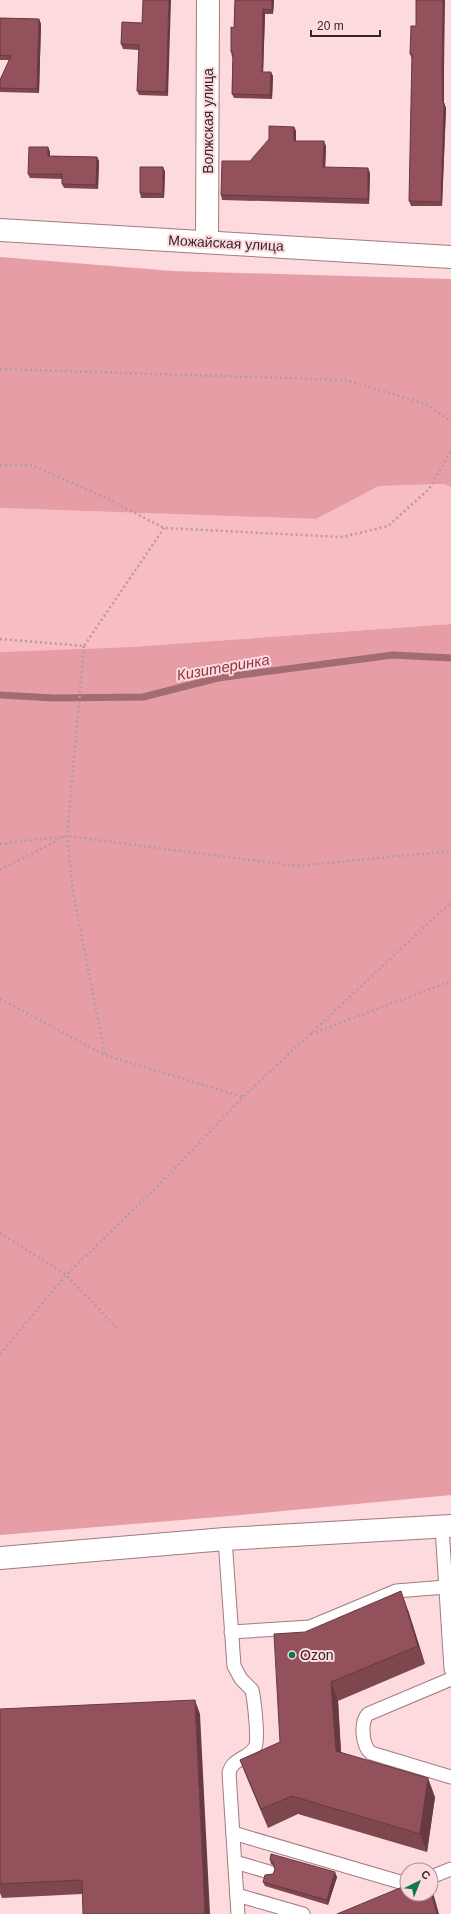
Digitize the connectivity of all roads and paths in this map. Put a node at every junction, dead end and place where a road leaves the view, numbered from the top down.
1 (208, 0) edge
2 (0, 230) edge
3 (207, 242) junction
4 (450, 256) edge
5 (0, 369) edge
6 (451, 421) edge
7 (451, 451) edge
8 (0, 465) edge
9 (164, 528) junction
10 (0, 639) edge
11 (84, 646) junction
12 (67, 836) junction
13 (0, 844) edge
14 (451, 851) edge
15 (0, 870) edge
16 (451, 902) edge
17 (451, 981) edge
18 (0, 999) edge
19 (309, 1035) junction
20 (105, 1055) junction
21 (243, 1097) junction
22 (0, 1233) edge
23 (66, 1275) junction
24 (119, 1330) dead end
25 (0, 1354) edge
26 (446, 1526) edge
27 (225, 1539) junction
28 (0, 1558) edge
29 (446, 1588) junction
30 (231, 1632) junction
31 (451, 1669) edge
32 (451, 1679) edge
33 (451, 1776) edge
34 (233, 1833) junction
35 (235, 1862) junction
36 (451, 1869) edge
37 (269, 1872) dead end
38 (439, 1874) edge
39 (399, 1883) edge
40 (399, 1889) edge
41 (392, 1893) edge
42 (237, 1895) junction
43 (238, 1914) edge
44 (303, 1914) edge

1 - 3 street, Волжская улица
2 - 3 street, Можайская улица
3 - 4 street, Можайская улица
5 - 6 path
7 - 9 path
8 - 9 path
9 - 11 path
10 - 11 path
11 - 12 path
12 - 13 path
12 - 14 path
12 - 15 path
12 - 20 path
16 - 19 path
17 - 19 path
18 - 20 path
19 - 21 path
20 - 21 path
21 - 23 path
22 - 23 path
23 - 24 path
23 - 25 path
26 - 27 street
26 - 29 lane
27 - 28 street
27 - 30 lane
29 - 30 lane
29 - 31 lane
30 - 34 lane
32 - 33 lane
34 - 35 lane
34 - 39 lane
35 - 37 lane
35 - 42 lane
36 - 38 lane
40 - 41 lane
42 - 43 lane
42 - 44 lane

